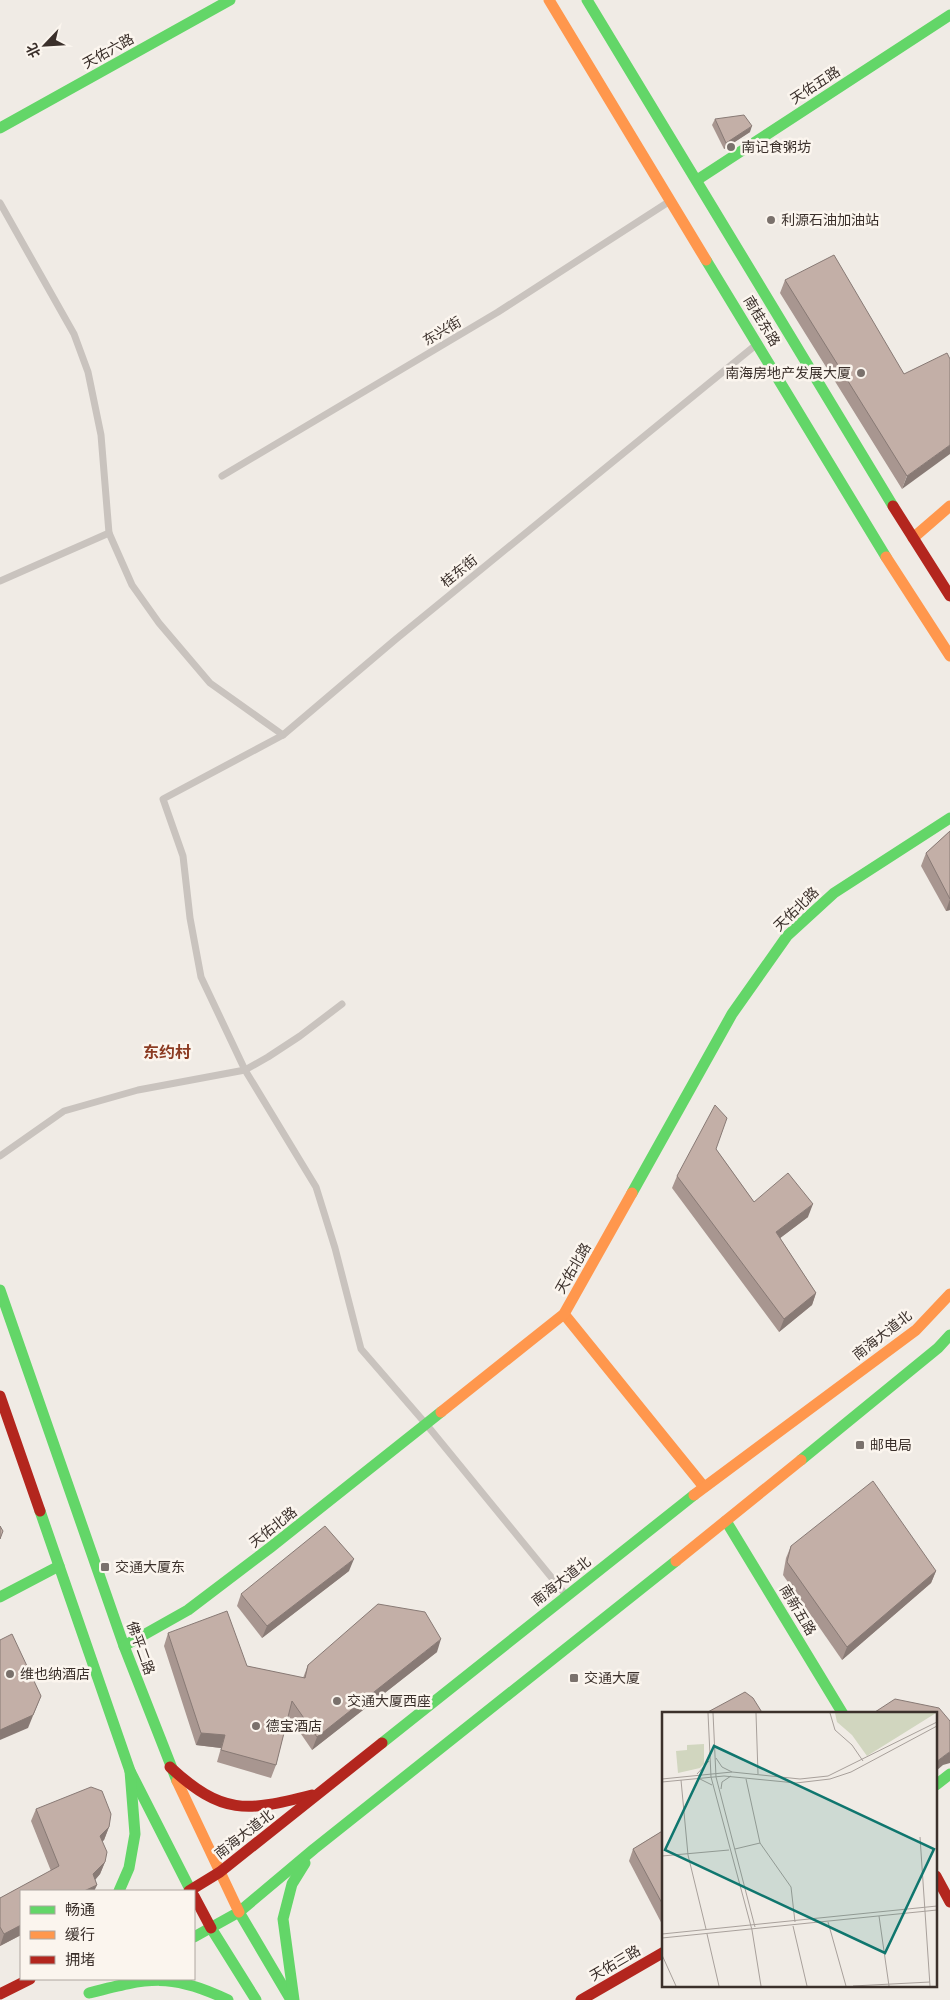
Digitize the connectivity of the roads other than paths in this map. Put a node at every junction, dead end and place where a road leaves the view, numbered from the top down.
1 (230, 0) edge
2 (549, 0) edge
3 (587, 0) edge
4 (950, 14) edge
5 (0, 128) edge
6 (697, 180) junction
7 (671, 200) junction
8 (0, 203) edge
9 (758, 343) junction
10 (222, 476) dead end
11 (950, 506) edge
12 (109, 533) junction
13 (913, 538) junction
14 (0, 581) edge
15 (950, 596) edge
16 (950, 656) edge
17 (282, 735) junction
18 (950, 818) edge
19 (342, 1004) dead end
20 (245, 1070) junction
21 (0, 1156) edge
22 (0, 1290) edge
23 (950, 1294) edge
24 (564, 1314) junction
25 (950, 1335) edge
26 (0, 1396) edge
27 (426, 1424) junction
28 (704, 1487) junction
29 (726, 1521) junction
30 (59, 1566) junction
31 (567, 1596) junction
32 (0, 1597) edge
33 (124, 1646) junction
34 (842, 1712) edge
35 (170, 1767) junction
36 (130, 1772) junction
37 (950, 1774) edge
38 (938, 1783) edge
39 (320, 1794) junction
40 (314, 1849) junction
41 (220, 1872) junction
42 (938, 1880) edge
43 (119, 1890) edge
44 (190, 1890) edge
45 (194, 1890) edge
46 (195, 1899) edge
47 (950, 1902) edge
48 (239, 1912) junction
49 (211, 1928) junction
50 (195, 1936) edge
51 (662, 1953) edge
52 (28, 1980) edge
53 (113, 1980) edge
54 (140, 1980) edge
55 (140, 1980) edge
56 (0, 1994) edge
57 (228, 2000) edge
58 (256, 2000) edge
59 (292, 2000) edge
60 (581, 2000) edge

1 - 5 main road, 天佑六路
2 - 7 main road, 南桂东路
3 - 6 main road, 南桂东路
4 - 6 main road, 天佑五路
6 - 13 main road, 南桂东路
7 - 9 main road, 南桂东路
7 - 10 lane, 东兴街
8 - 12 lane
9 - 16 main road, 南桂东路
9 - 17 lane, 桂东街
11 - 13 main road
12 - 14 lane
12 - 17 lane
13 - 15 main road, 南桂东路
17 - 20 lane, 桂东街
18 - 24 main road, 天佑北路
19 - 20 lane
20 - 21 lane
20 - 27 lane
22 - 33 main road, 佛平二路
23 - 28 main road, 南海大道北
24 - 27 main road, 天佑北路
24 - 28 main road
25 - 29 main road
26 - 30 main road
27 - 31 lane
27 - 33 main road, 天佑北路
28 - 31 main road, 南海大道北
29 - 34 main road, 南新五路
29 - 40 main road
30 - 32 main road
30 - 36 main road
31 - 39 main road, 南海大道北
33 - 35 main road, 佛平二路
35 - 39 main road
35 - 41 main road, 佛平二路
36 - 43 main road
36 - 44 main road
37 - 38 main road
39 - 41 main road, 南海大道北
40 - 48 main road
40 - 59 main road
41 - 45 main road, 南海大道北
41 - 48 main road, 佛平二路
42 - 47 main road
46 - 49 main road
48 - 49 main road
48 - 59 main road, 佛平二路
49 - 50 main road
49 - 58 main road
51 - 60 main road, 天佑三路
52 - 56 main road
53 - 54 main road
55 - 57 main road

